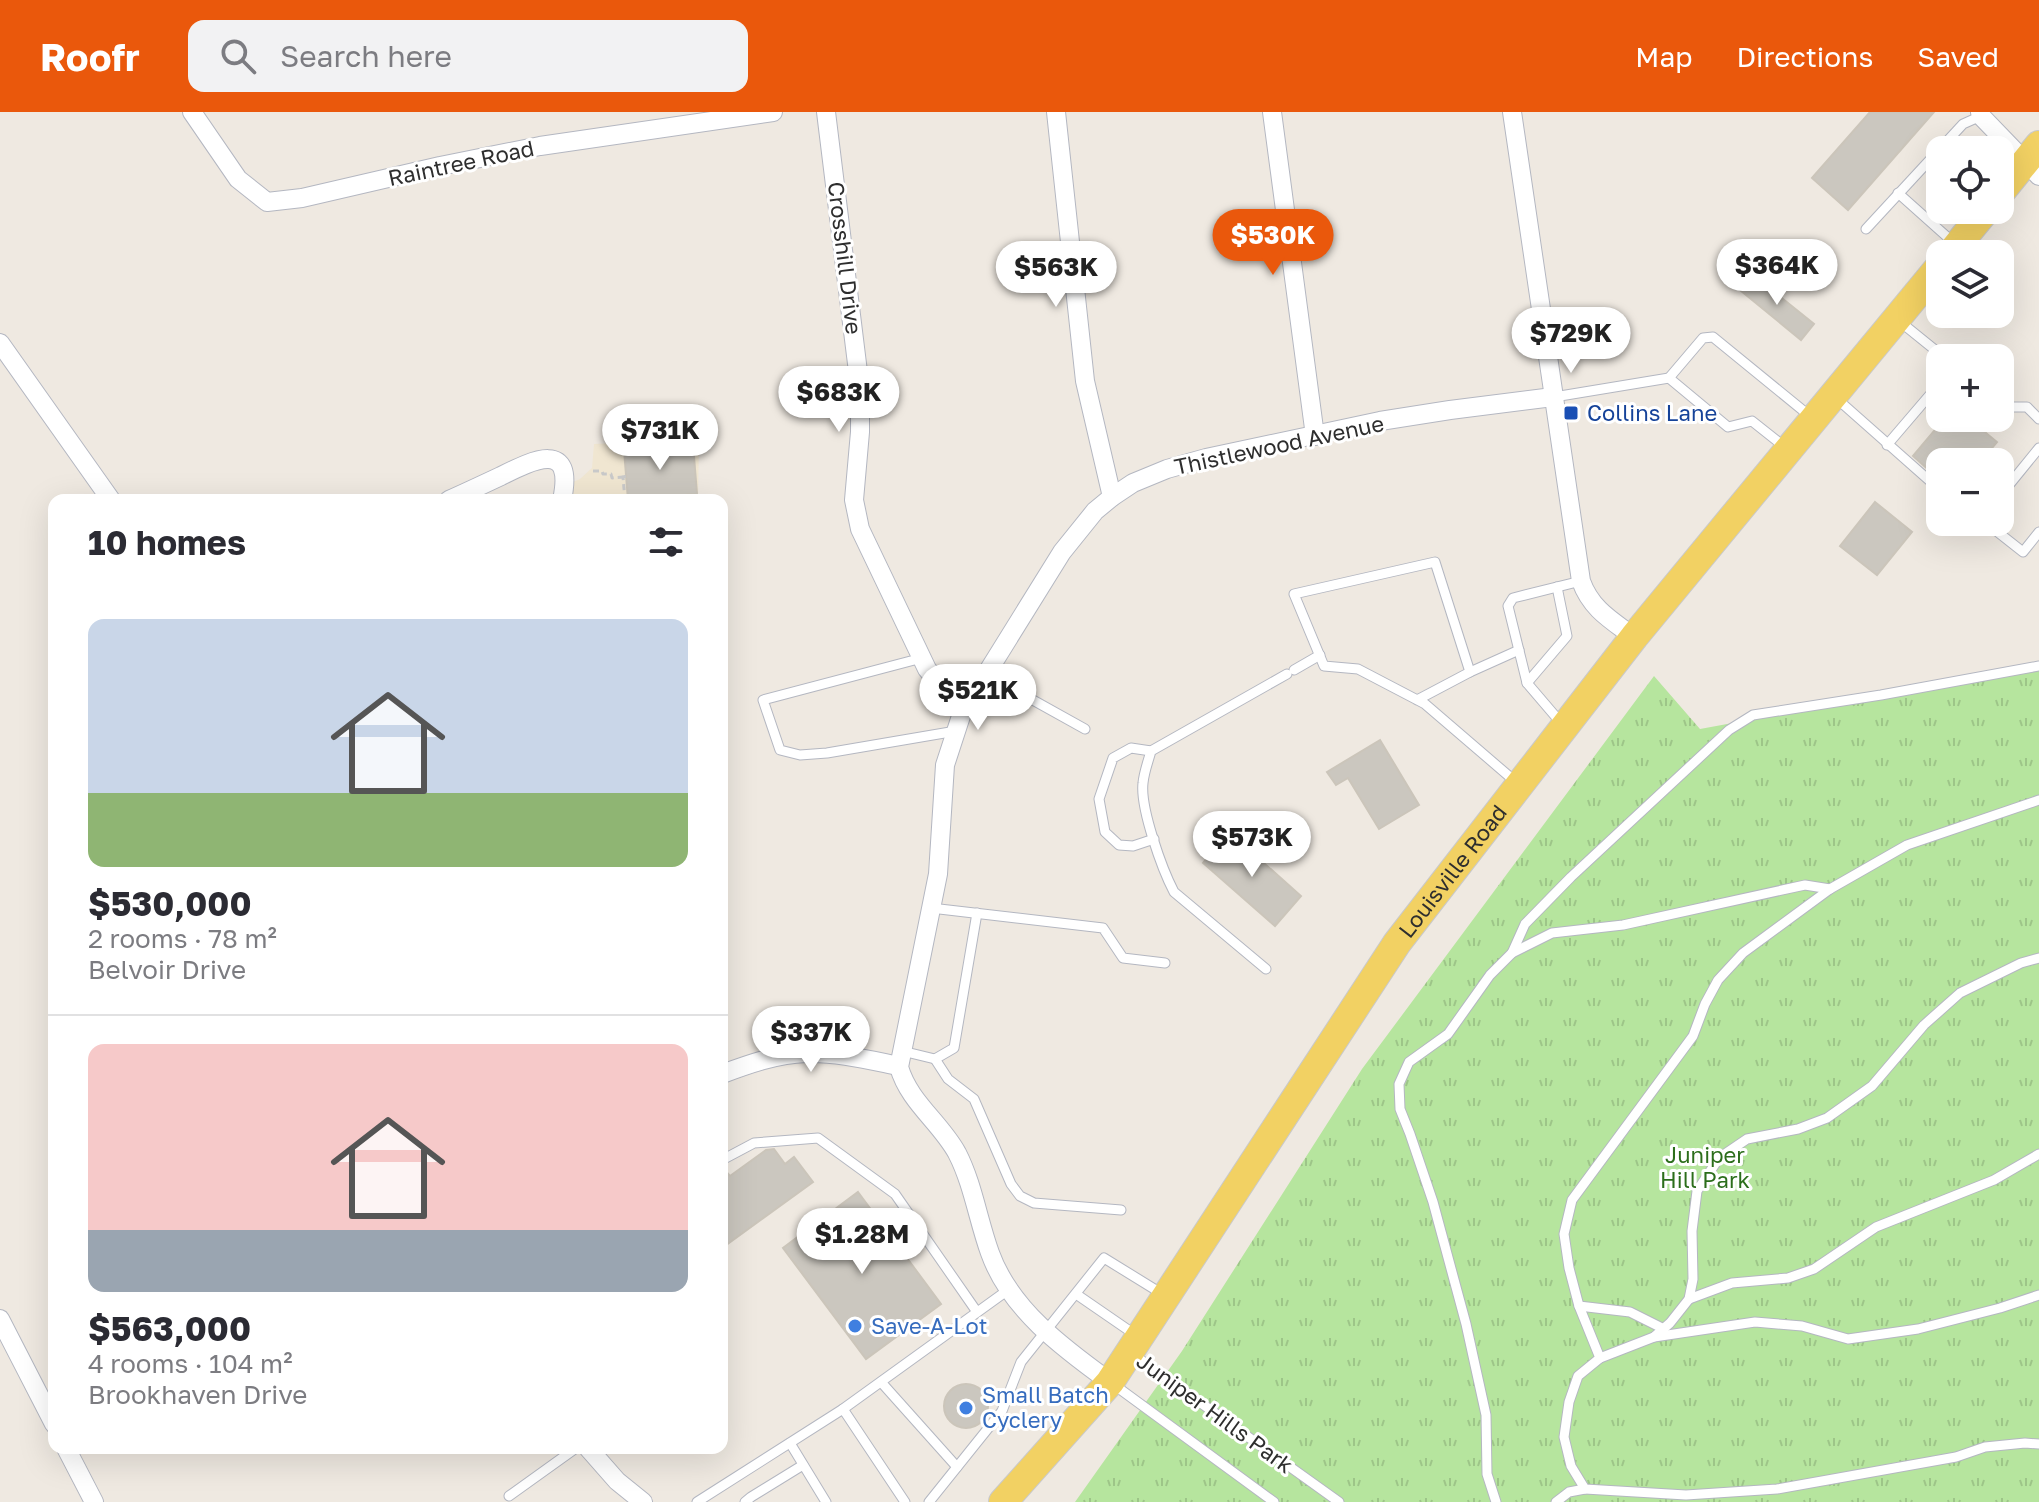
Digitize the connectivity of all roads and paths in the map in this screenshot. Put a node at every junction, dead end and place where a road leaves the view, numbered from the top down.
1 (192, 112) edge
2 (773, 112) edge
3 (826, 112) edge
4 (1056, 112) edge
5 (1272, 112) edge
6 (1512, 112) edge
7 (1981, 114) edge
8 (2034, 161) edge
9 (2014, 180) edge
10 (1898, 193) junction
11 (1974, 224) edge
12 (1866, 229) dead end
13 (1937, 240) edge
14 (1961, 240) edge
15 (1926, 283) edge
16 (1897, 319) junction
17 (0, 343) edge
18 (1928, 344) edge
19 (1669, 378) junction
20 (1833, 396) junction
21 (1553, 397) junction
22 (1926, 399) edge
23 (2014, 407) edge
24 (1814, 419) junction
25 (2039, 419) edge
26 (1315, 436) junction
27 (1887, 445) junction
28 (2039, 448) edge
29 (1788, 450) junction
30 (593, 471) dead end
31 (1926, 478) edge
32 (2014, 479) edge
33 (107, 494) edge
34 (462, 494) edge
35 (563, 494) edge
36 (625, 494) edge
37 (1112, 497) junction
38 (2039, 532) edge
39 (2003, 536) edge
40 (1581, 581) junction
41 (1557, 587) junction
42 (1634, 637) junction
43 (1519, 650) junction
44 (1320, 655) junction
45 (922, 658) junction
46 (2039, 666) edge
47 (1470, 672) junction
48 (986, 673) junction
49 (1527, 683) junction
50 (1417, 700) junction
51 (962, 713) junction
52 (1564, 727) junction
53 (1085, 729) dead end
54 (956, 731) junction
55 (1151, 751) junction
56 (1520, 785) junction
57 (2039, 800) edge
58 (1154, 839) junction
59 (1830, 889) junction
60 (931, 908) junction
61 (977, 913) junction
62 (1512, 953) junction
63 (2039, 958) edge
64 (1165, 963) dead end
65 (1266, 969) dead end
66 (900, 1058) junction
67 (935, 1059) junction
68 (728, 1072) edge
69 (2039, 1154) edge
70 (728, 1157) edge
71 (1121, 1210) dead end
72 (1008, 1290) junction
73 (1076, 1294) junction
74 (2039, 1295) edge
75 (1167, 1297) junction
76 (1689, 1299) junction
77 (1579, 1306) junction
78 (977, 1312) junction
79 (0, 1319) edge
80 (1664, 1329) junction
81 (1047, 1332) junction
82 (1654, 1337) junction
83 (1135, 1345) junction
84 (1600, 1358) junction
85 (881, 1382) junction
86 (1110, 1382) junction
87 (843, 1409) junction
88 (48, 1412) edge
89 (790, 1443) junction
90 (2039, 1444) edge
91 (69, 1454) edge
92 (568, 1454) edge
93 (593, 1454) edge
94 (803, 1465) junction
95 (957, 1467) junction
96 (1585, 1489) junction
97 (509, 1496) dead end
98 (94, 1502) edge
99 (643, 1502) edge
100 (697, 1502) edge
101 (745, 1502) edge
102 (826, 1502) edge
103 (905, 1502) edge
104 (929, 1502) edge
105 (1003, 1502) edge
106 (1274, 1502) edge
107 (1339, 1502) edge
108 (1496, 1502) edge
109 (1556, 1502) edge

1 - 2 street, Raintree Road
3 - 45 street, Crosshill Drive
4 - 37 street
5 - 26 street
6 - 21 street
7 - 8 street
7 - 10 lane
8 - 9 main road
10 - 12 lane
10 - 13 lane
11 - 14 main road, Louisville Road
15 - 16 main road, Louisville Road
16 - 18 lane
16 - 20 main road, Louisville Road
17 - 33 street
19 - 21 lane
19 - 24 lane
19 - 29 lane
20 - 24 main road, Louisville Road
20 - 27 lane
21 - 26 street, Thistlewood Avenue
21 - 40 street
22 - 27 lane
23 - 25 lane
24 - 29 main road, Louisville Road
26 - 37 street, Thistlewood Avenue
27 - 31 lane
28 - 32 lane
29 - 42 main road, Louisville Road
30 - 36 path
34 - 35 street
37 - 48 street, Thistlewood Avenue
38 - 39 lane
40 - 41 lane
40 - 42 street
41 - 43 lane
41 - 49 lane
42 - 52 main road, Louisville Road
43 - 47 lane
43 - 49 lane
44 - 47 lane
44 - 50 lane
44 - 55 lane
45 - 51 street, Crosshill Drive
45 - 54 lane
46 - 62 lane
47 - 50 lane
48 - 51 street, Thistlewood Avenue
48 - 53 lane
49 - 52 lane
50 - 56 lane
51 - 54 street, Thistlewood Avenue
52 - 56 main road, Louisville Road
54 - 60 street, Thistlewood Avenue
55 - 58 lane
55 - 58 lane
56 - 75 main road, Louisville Road
57 - 59 lane
58 - 65 lane
59 - 62 lane
59 - 77 lane
60 - 61 lane
60 - 66 street, Thistlewood Avenue
61 - 64 lane
61 - 67 lane
62 - 108 lane
63 - 76 lane
66 - 67 lane
66 - 68 street
66 - 72 street
67 - 71 lane
69 - 76 lane
70 - 78 lane
72 - 78 lane
72 - 81 street
73 - 75 lane
73 - 81 lane
73 - 83 lane, Juniper Hills Park
74 - 82 lane
75 - 83 main road, Louisville Road
76 - 80 lane
77 - 80 lane
77 - 84 lane
78 - 85 lane
79 - 88 street
80 - 82 lane
81 - 86 street
81 - 95 lane
82 - 84 lane
83 - 86 main road, Louisville Road
83 - 107 lane, Juniper Hills Park
84 - 96 lane
85 - 87 lane
85 - 95 lane
86 - 105 main road, Louisville Road
86 - 106 lane, Juniper Hills Park
87 - 89 lane
87 - 103 lane
89 - 94 lane
89 - 100 lane
90 - 96 lane
91 - 98 street
92 - 97 lane
93 - 99 street
94 - 101 lane
94 - 102 lane
95 - 104 lane
96 - 109 lane

